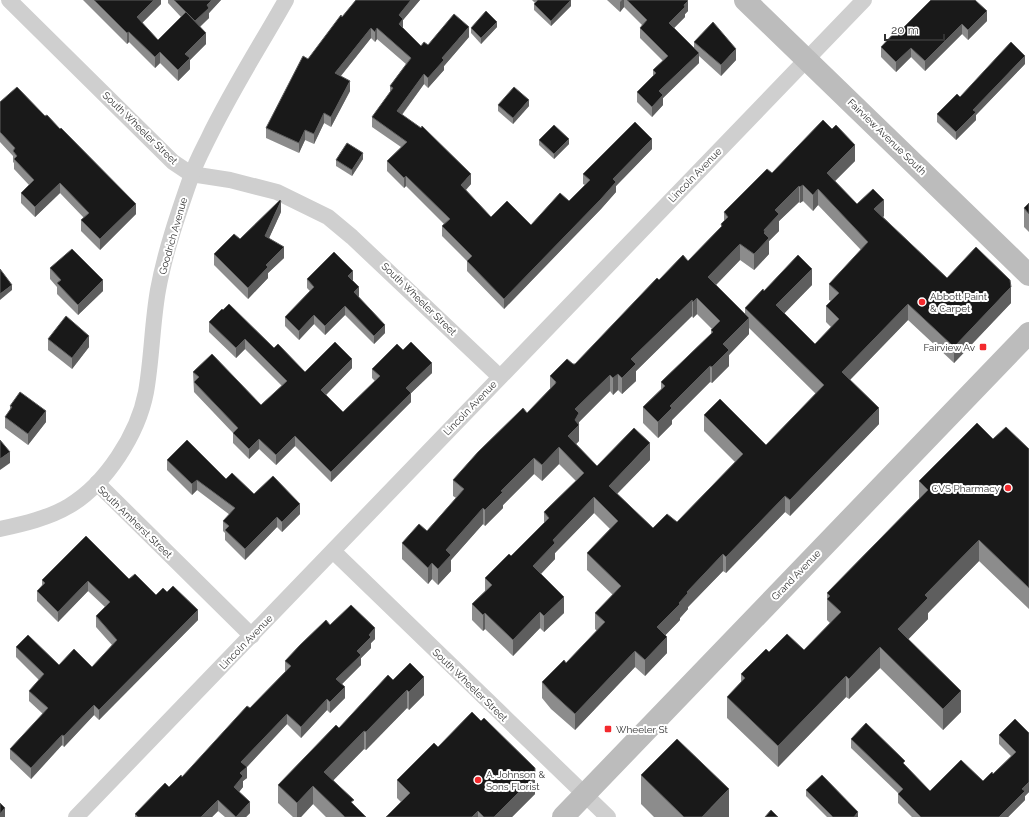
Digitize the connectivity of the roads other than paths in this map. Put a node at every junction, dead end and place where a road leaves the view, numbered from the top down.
1 (9, 0) edge
2 (286, 0) edge
3 (745, 0) edge
4 (864, 0) edge
5 (806, 59) junction
6 (191, 174) junction
7 (1029, 274) edge
8 (1029, 333) edge
9 (500, 377) junction
10 (97, 484) junction
11 (0, 529) edge
12 (333, 551) junction
13 (252, 636) junction
14 (585, 795) junction
15 (76, 817) edge
16 (563, 817) edge
17 (608, 817) edge

1 - 6 street, South Wheeler Street
2 - 6 street, Goodrich Avenue
3 - 5 main road, Fairview Avenue South
4 - 5 street, Lincoln Avenue
5 - 7 main road, Fairview Avenue South
5 - 9 street, Lincoln Avenue
6 - 9 street, South Wheeler Street
6 - 10 street, Goodrich Avenue
8 - 14 main road, Grand Avenue
9 - 12 street, Lincoln Avenue
10 - 11 street, South Amherst Street
10 - 13 street, South Amherst Street
12 - 13 street, Lincoln Avenue
12 - 14 street, South Wheeler Street
13 - 15 street, Lincoln Avenue
14 - 16 main road, Grand Avenue
14 - 17 street, South Wheeler Street

